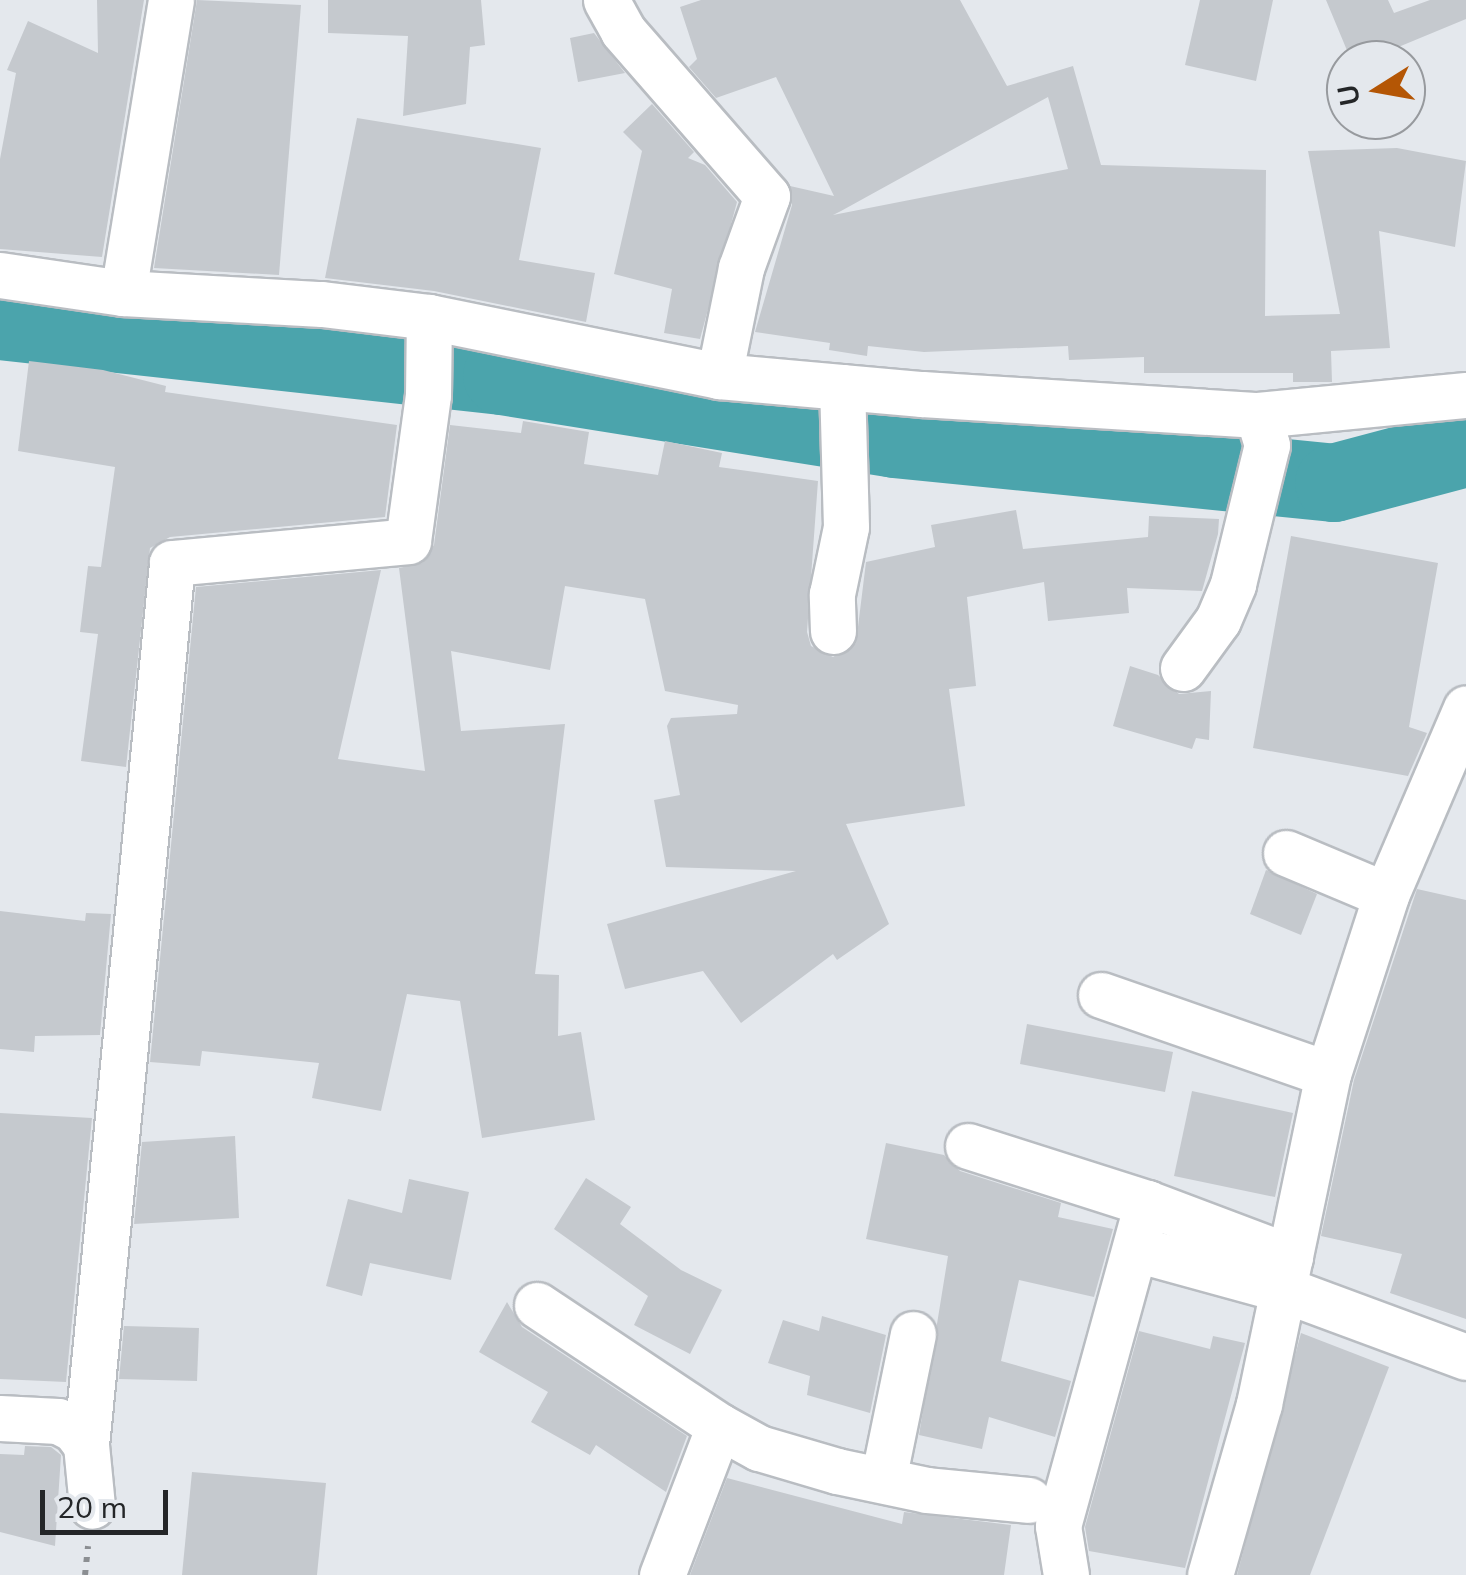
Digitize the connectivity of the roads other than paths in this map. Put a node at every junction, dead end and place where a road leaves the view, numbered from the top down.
1 (171, 0) edge
2 (606, 0) edge
3 (0, 276) edge
4 (123, 293) junction
5 (427, 334) junction
6 (719, 376) junction
7 (1466, 395) edge
8 (845, 422) junction
9 (1262, 430) junction
10 (833, 631) dead end
11 (1183, 668) dead end
12 (1466, 708) edge
13 (1286, 854) dead end
14 (1386, 895) junction
15 (1101, 994) dead end
16 (1328, 1074) junction
17 (968, 1146) dead end
18 (1147, 1203) junction
19 (1136, 1249) junction
20 (1288, 1273) junction
21 (538, 1305) dead end
22 (913, 1334) dead end
23 (1466, 1357) edge
24 (0, 1418) edge
25 (718, 1426) junction
26 (86, 1445) junction
27 (883, 1480) junction
28 (1029, 1500) dead end
29 (92, 1506) dead end
30 (662, 1575) edge
31 (1066, 1575) edge
32 (1210, 1575) edge

1 - 4 street
2 - 6 street
3 - 4 street
4 - 5 street
5 - 6 street
5 - 26 street
6 - 8 street
7 - 9 street
8 - 9 street
8 - 10 street
9 - 11 street
12 - 14 street
13 - 14 street
14 - 16 street
15 - 16 street
16 - 20 street
17 - 18 street
18 - 19 street
18 - 20 street
19 - 20 street
19 - 31 street
20 - 23 street
20 - 32 street
21 - 25 street
22 - 27 street
24 - 26 street
25 - 27 street
25 - 30 street
26 - 29 street
27 - 28 street

